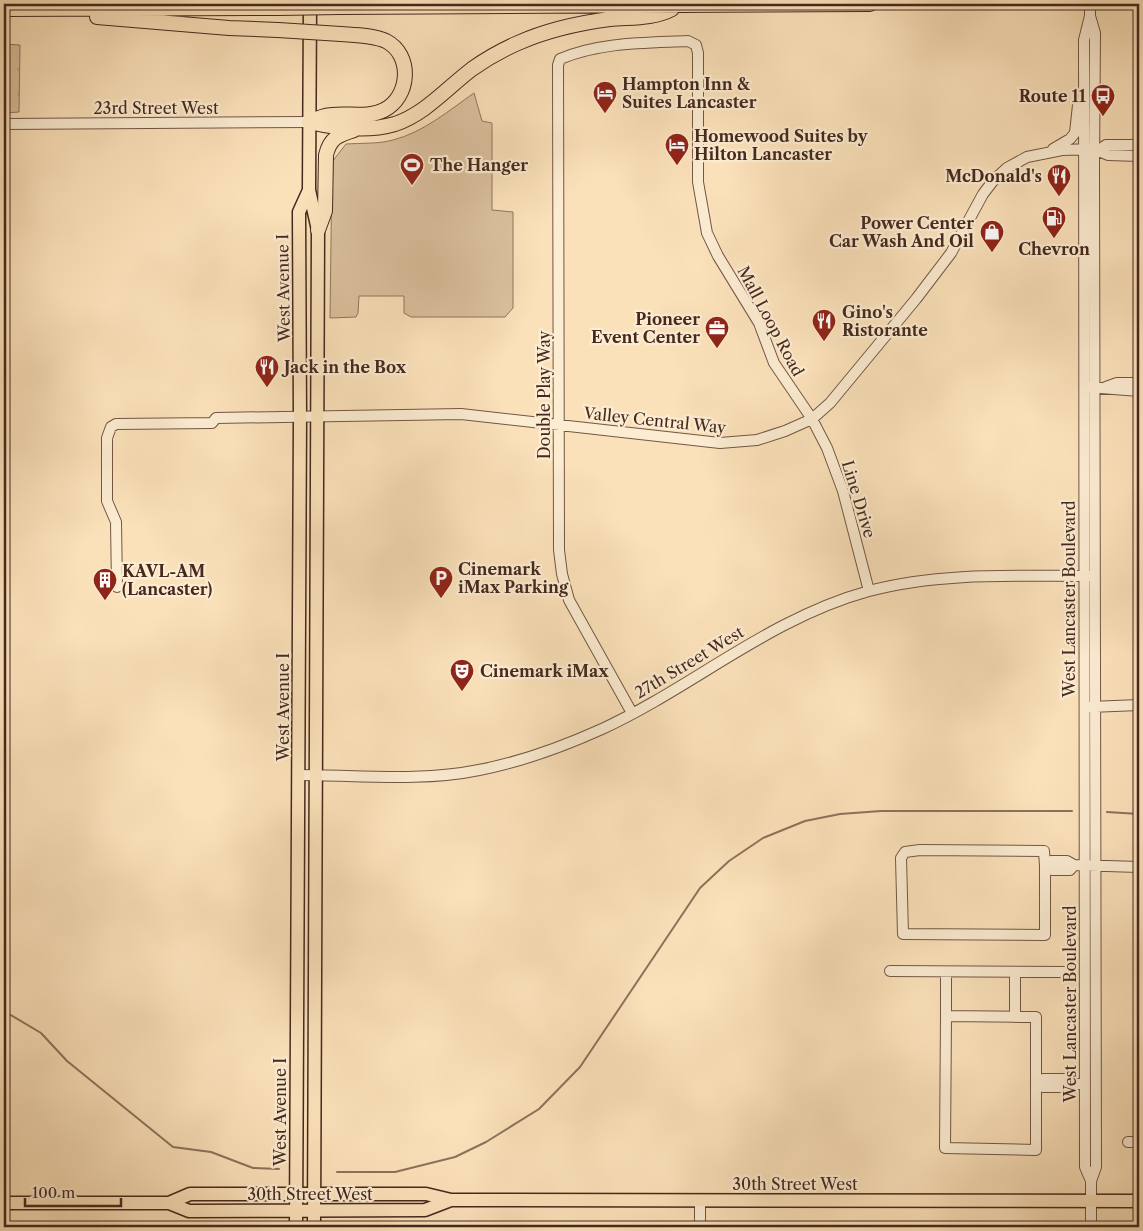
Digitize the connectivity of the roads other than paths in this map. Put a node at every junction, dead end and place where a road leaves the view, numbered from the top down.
1 (310, 4) edge
2 (870, 4) edge
3 (1090, 4) edge
4 (679, 6) junction
5 (4, 9) edge
6 (54, 9) junction
7 (1090, 16) junction
8 (560, 59) joint
9 (1084, 92) junction
10 (309, 122) junction
11 (4, 124) edge
12 (362, 128) junction
13 (1139, 145) edge
14 (1092, 149) junction
15 (1051, 151) junction
16 (1139, 156) edge
17 (309, 190) junction
18 (318, 230) junction
19 (1139, 383) edge
20 (1095, 387) junction
21 (1106, 387) junction
22 (1084, 388) junction
23 (1139, 391) edge
24 (300, 417) junction
25 (317, 417) junction
26 (812, 419) junction
27 (559, 425) junction
28 (1084, 576) junction
29 (1096, 576) junction
30 (117, 587) dead end
31 (869, 591) junction
32 (300, 592) junction
33 (317, 651) junction
34 (1139, 705) edge
35 (1084, 707) junction
36 (1095, 707) junction
37 (632, 713) junction
38 (299, 775) junction
39 (316, 775) junction
40 (1090, 865) junction
41 (1046, 866) junction
42 (1139, 867) edge
43 (890, 971) dead end
44 (1015, 972) junction
45 (1069, 972) dead end
46 (946, 973) junction
47 (946, 1016) junction
48 (1015, 1017) junction
49 (1038, 1082) junction
50 (1085, 1084) junction
51 (1091, 1181) junction
52 (296, 1194) junction
53 (314, 1194) junction
54 (451, 1200) junction
55 (700, 1200) junction
56 (1091, 1202) junction
57 (1139, 1202) edge
58 (4, 1203) edge
59 (169, 1203) junction
60 (296, 1211) junction
61 (314, 1211) junction
62 (296, 1227) edge
63 (314, 1227) edge
64 (700, 1227) edge
65 (1091, 1227) edge

1 - 10 main road, West Avenue I
2 - 4 highway
3 - 7 street, West Lancaster Boulevard
4 - 6 highway, bridge
4 - 12 highway
5 - 6 highway
6 - 10 highway, bridge
7 - 9 street, West Lancaster Boulevard
7 - 14 street, West Lancaster Boulevard
8 - 26 street, Mall Loop Road
8 - 27 street, Double Play Way
9 - 14 street, West Lancaster Boulevard
9 - 15 street
10 - 11 street, 23rd Street West
10 - 12 highway
10 - 17 main road, West Avenue I
12 - 18 highway
13 - 14 street, Valley Central Way
14 - 15 street, Valley Central Way
14 - 16 street, Valley Central Way
14 - 20 street, West Lancaster Boulevard
14 - 22 street, West Lancaster Boulevard
15 - 26 street, Valley Central Way
17 - 18 main road, West Avenue I
17 - 24 main road, West Avenue I
18 - 25 main road, West Avenue I
19 - 21 street
20 - 21 street
20 - 22 street
20 - 29 street, West Lancaster Boulevard
21 - 23 street
22 - 28 street, West Lancaster Boulevard
24 - 25 street, Valley Central Way
24 - 30 street, Valley Central Way
24 - 32 main road, West Avenue I
25 - 27 street, Valley Central Way
25 - 33 main road, West Avenue I
26 - 27 street, Valley Central Way
26 - 31 street, Line Drive
27 - 37 street, Double Play Way
28 - 29 street, 27th Street West
28 - 31 street, 27th Street West
28 - 35 street, West Lancaster Boulevard
29 - 36 street, West Lancaster Boulevard
31 - 37 street, 27th Street West
32 - 33 main road
32 - 38 main road, West Avenue I
33 - 39 main road, West Avenue I
34 - 36 street
35 - 36 street
35 - 40 street, West Lancaster Boulevard
36 - 40 street, West Lancaster Boulevard
37 - 39 street, 27th Street West
38 - 39 street, 27th Street West
38 - 52 main road, West Avenue I
39 - 53 main road, West Avenue I
40 - 41 street
40 - 42 street
40 - 50 street, West Lancaster Boulevard
40 - 51 street, West Lancaster Boulevard
41 - 41 street
43 - 46 street
44 - 45 street
44 - 46 street
44 - 48 street
46 - 47 street
47 - 48 street
47 - 49 street
48 - 49 street
49 - 50 street
50 - 51 street, West Lancaster Boulevard
51 - 56 street, West Lancaster Boulevard
52 - 53 main road, 30th Street West
52 - 59 main road, 30th Street West
52 - 60 main road, West Avenue I
53 - 54 main road, 30th Street West
53 - 61 main road, West Avenue I
54 - 55 main road, 30th Street West
54 - 61 main road, 30th Street West
55 - 56 main road, 30th Street West
55 - 64 street
56 - 57 main road, 30th Street West
56 - 65 street, West Lancaster Boulevard
58 - 59 main road, 30th Street West
59 - 60 main road, 30th Street West
60 - 61 main road, 30th Street West
60 - 62 main road, West Avenue I
61 - 63 main road, West Avenue I

